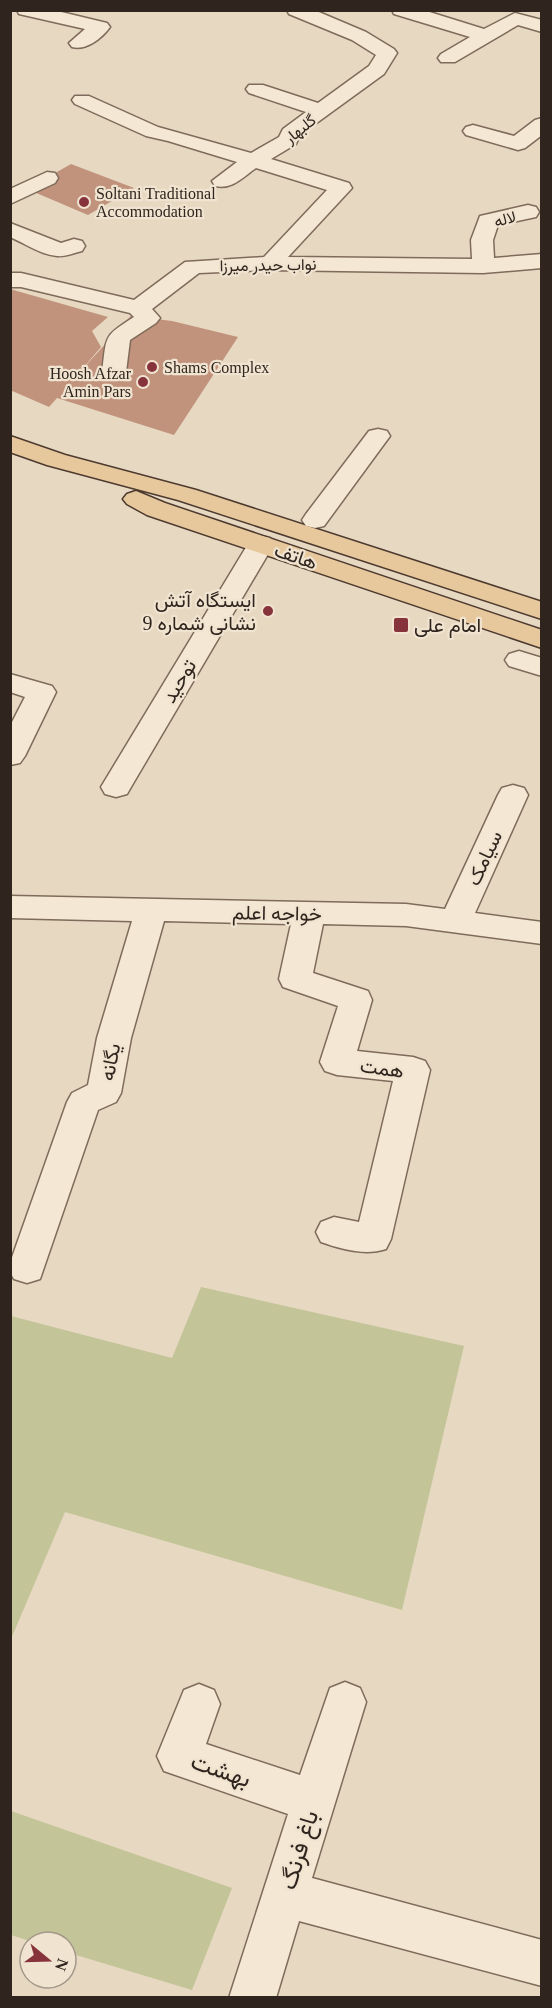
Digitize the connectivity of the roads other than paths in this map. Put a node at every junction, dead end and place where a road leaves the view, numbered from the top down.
1 (26, 10) edge
2 (296, 10) edge
3 (401, 10) edge
4 (542, 26) edge
5 (487, 36) junction
6 (79, 43) dead end
7 (448, 58) dead end
8 (255, 89) dead end
9 (82, 100) dead end
10 (322, 111) junction
11 (542, 124) edge
12 (473, 130) dead end
13 (253, 160) junction
14 (47, 178) dead end
15 (223, 181) dead end
16 (10, 198) edge
17 (528, 212) dead end
18 (10, 229) edge
19 (74, 246) dead end
20 (542, 261) edge
21 (270, 263) junction
22 (483, 266) junction
23 (10, 280) edge
24 (138, 308) junction
25 (114, 372) dead end
26 (378, 436) dead end
27 (10, 443) edge
28 (56, 460) junction
29 (187, 495) junction
30 (315, 520) junction
31 (261, 544) junction
32 (542, 592) edge
33 (542, 611) edge
34 (542, 639) edge
35 (10, 682) edge
36 (10, 756) edge
37 (116, 787) dead end
38 (513, 795) dead end
39 (10, 907) edge
40 (151, 910) junction
41 (309, 913) junction
42 (455, 922) junction
43 (542, 933) edge
44 (334, 1232) dead end
45 (27, 1269) dead end
46 (345, 1702) dead end
47 (199, 1704) dead end
48 (314, 1801) junction
49 (285, 1894) junction
50 (542, 1963) edge
51 (252, 1998) edge

1 - 6 street
2 - 10 street, گلبهار
3 - 5 street
4 - 5 street
5 - 7 street
8 - 10 street
9 - 13 street
10 - 13 street, گلبهار
11 - 12 street
13 - 15 street
13 - 21 street, گلبهار
14 - 16 street
17 - 22 street, لاله
18 - 19 street
20 - 22 street, نواب حیدر میرزا
21 - 22 street, نواب حیدر میرزا
21 - 24 street, نواب حیدر میرزا
23 - 24 street
24 - 25 street
26 - 30 street
27 - 28 main road, هاتف
28 - 29 main road, هاتف
28 - 31 main road, هاتف
29 - 30 main road
29 - 33 main road, هاتف
30 - 32 main road
31 - 34 main road, هاتف
31 - 37 street, توحید
35 - 36 street
38 - 42 street, سیامک
39 - 40 street, خواجه اعلم
40 - 41 street, خواجه اعلم
40 - 45 street, یگانه
41 - 42 street, خواجه اعلم
41 - 44 street, همت
42 - 43 street, خواجه اعلم
46 - 48 street, باغ فرنگ
47 - 48 street, بهشت
48 - 49 street, باغ فرنگ
49 - 50 street
49 - 51 street, باغ فرنگ

